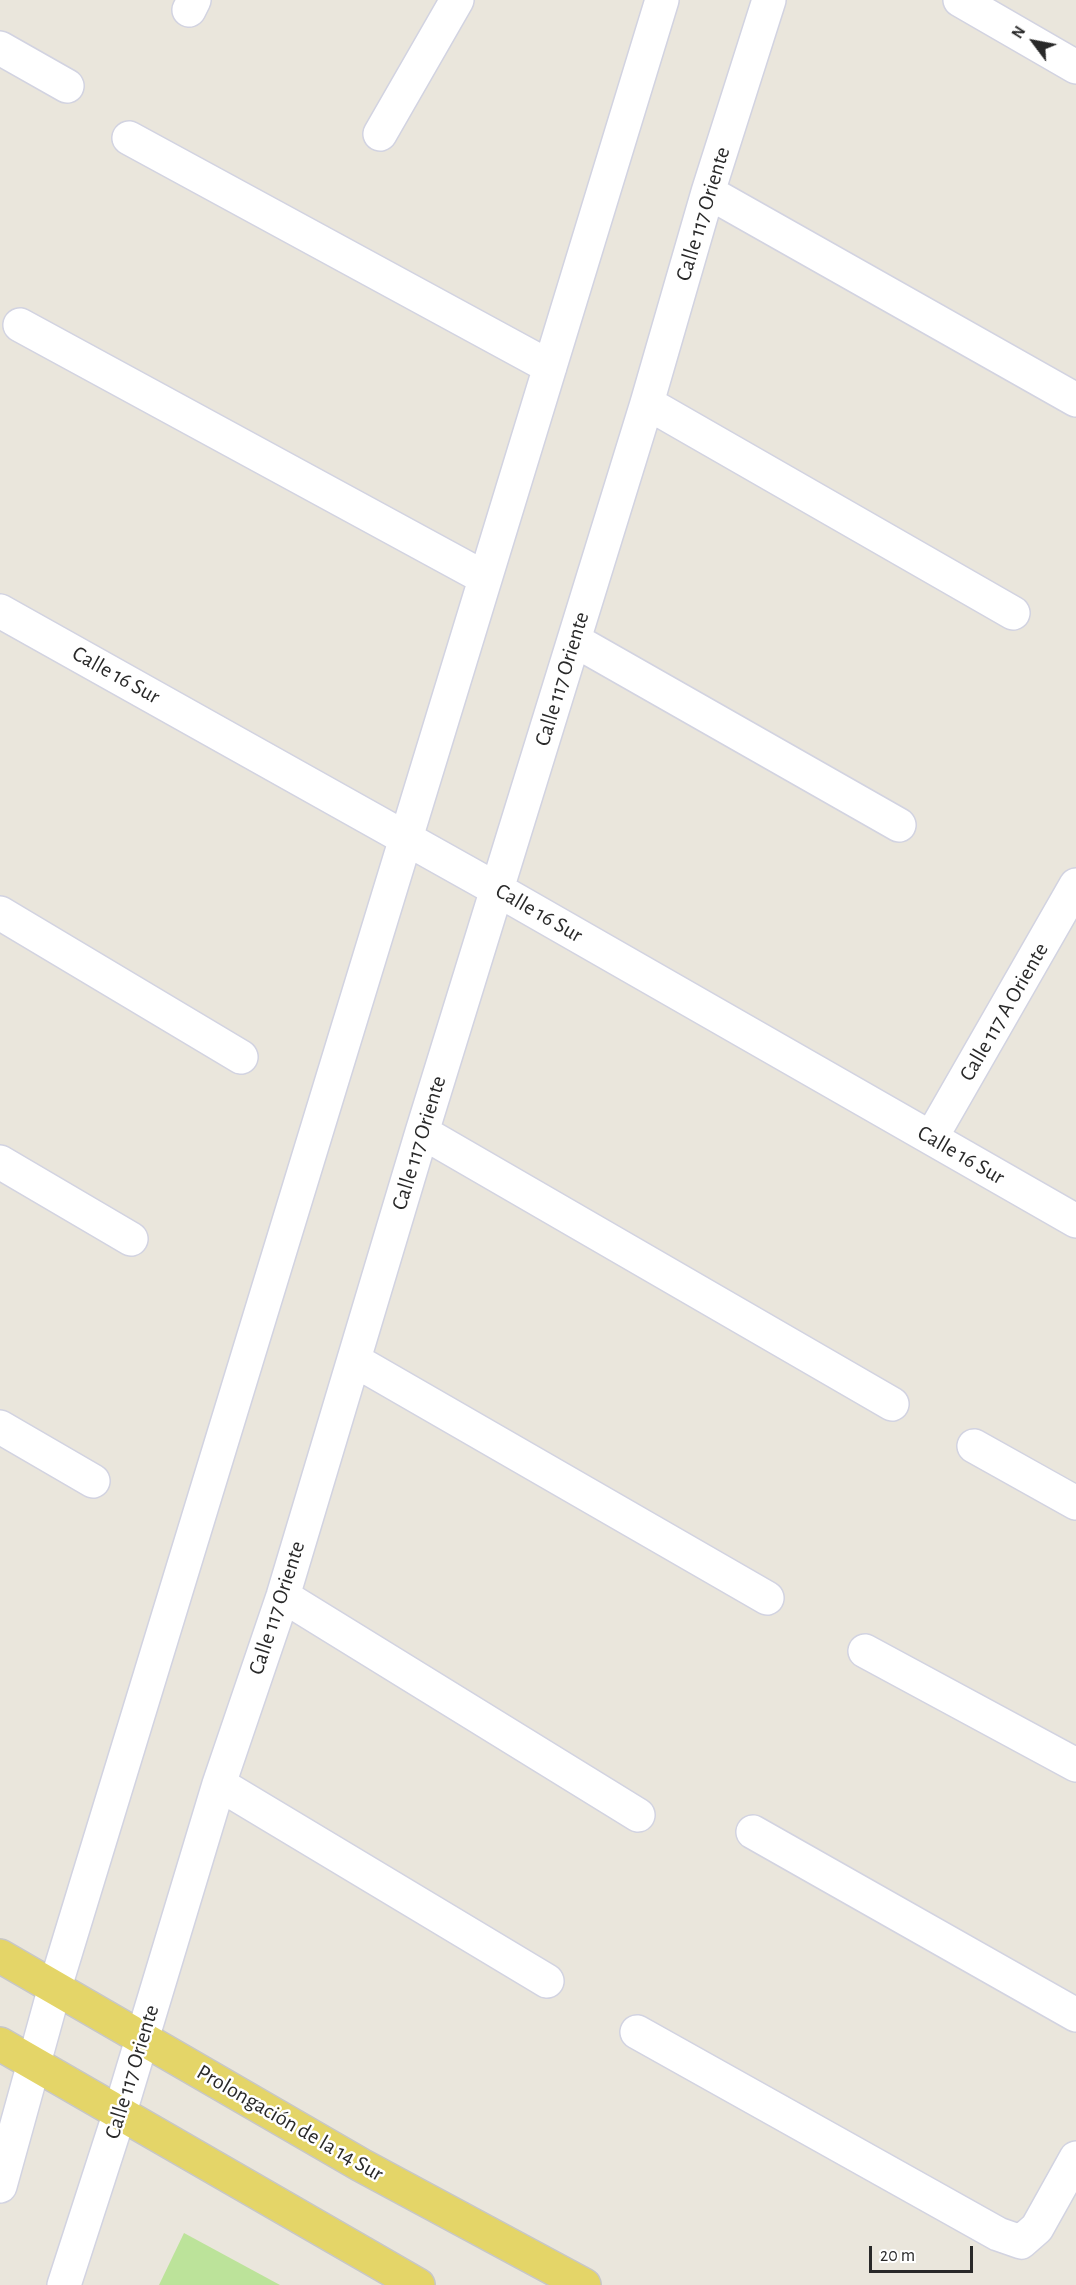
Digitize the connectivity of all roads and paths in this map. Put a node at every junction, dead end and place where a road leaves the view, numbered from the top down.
1 (456, 0) edge
2 (662, 0) edge
3 (769, 0) edge
4 (960, 0) edge
5 (0, 48) edge
6 (1076, 67) edge
7 (67, 86) dead end
8 (380, 134) dead end
9 (129, 138) dead end
10 (708, 192) junction
11 (20, 325) dead end
12 (550, 367) junction
13 (1076, 400) edge
14 (647, 403) junction
15 (485, 578) junction
16 (0, 611) edge
17 (1013, 614) dead end
18 (574, 640) junction
19 (899, 825) dead end
20 (406, 838) junction
21 (1076, 885) edge
22 (498, 890) junction
23 (0, 913) edge
24 (241, 1057) dead end
25 (422, 1132) junction
26 (932, 1138) junction
27 (0, 1162) edge
28 (1076, 1221) edge
29 (131, 1239) dead end
30 (354, 1360) junction
31 (892, 1404) dead end
32 (0, 1427) edge
33 (974, 1446) dead end
34 (93, 1481) dead end
35 (1076, 1503) edge
36 (283, 1596) junction
37 (767, 1598) dead end
38 (866, 1651) dead end
39 (1076, 1765) edge
40 (219, 1784) junction
41 (638, 1815) dead end
42 (753, 1832) dead end
43 (0, 1956) edge
44 (547, 1980) dead end
45 (55, 1987) junction
46 (1076, 2015) edge
47 (637, 2032) dead end
48 (142, 2037) junction
49 (0, 2044) edge
50 (33, 2063) junction
51 (120, 2112) junction
52 (1076, 2158) edge
53 (0, 2186) edge
54 (64, 2285) edge
55 (418, 2285) edge
56 (584, 2285) edge

1 - 8 street
2 - 12 street
3 - 10 street, Calle 117 Oriente
4 - 6 street
5 - 7 street
9 - 12 street
10 - 13 street
10 - 14 street, Calle 117 Oriente
11 - 15 street
12 - 15 street
14 - 17 street
14 - 18 street, Calle 117 Oriente
15 - 20 street
16 - 20 street, Calle 16 Sur
18 - 19 street
18 - 22 street, Calle 117 Oriente
20 - 22 street, Calle 16 Sur
20 - 45 street
21 - 26 street, Calle 117 A Oriente
22 - 25 street, Calle 117 Oriente
22 - 26 street, Calle 16 Sur
23 - 24 street
25 - 30 street, Calle 117 Oriente
25 - 31 street
26 - 28 street, Calle 16 Sur
27 - 29 street
30 - 36 street, Calle 117 Oriente
30 - 37 street
32 - 34 street
33 - 35 street
36 - 40 street, Calle 117 Oriente
36 - 41 street
38 - 39 street
40 - 44 street
40 - 48 street, Calle 117 Oriente
42 - 46 street
43 - 45 main road, Prolongación de la 14 Sur
45 - 48 main road, Prolongación de la 14 Sur
45 - 50 street
47 - 52 street
48 - 51 street, Calle 117 Oriente
48 - 56 main road, Prolongación de la 14 Sur
49 - 50 main road
50 - 51 main road
50 - 53 street
51 - 54 street, Calle 117 Oriente
51 - 55 main road

